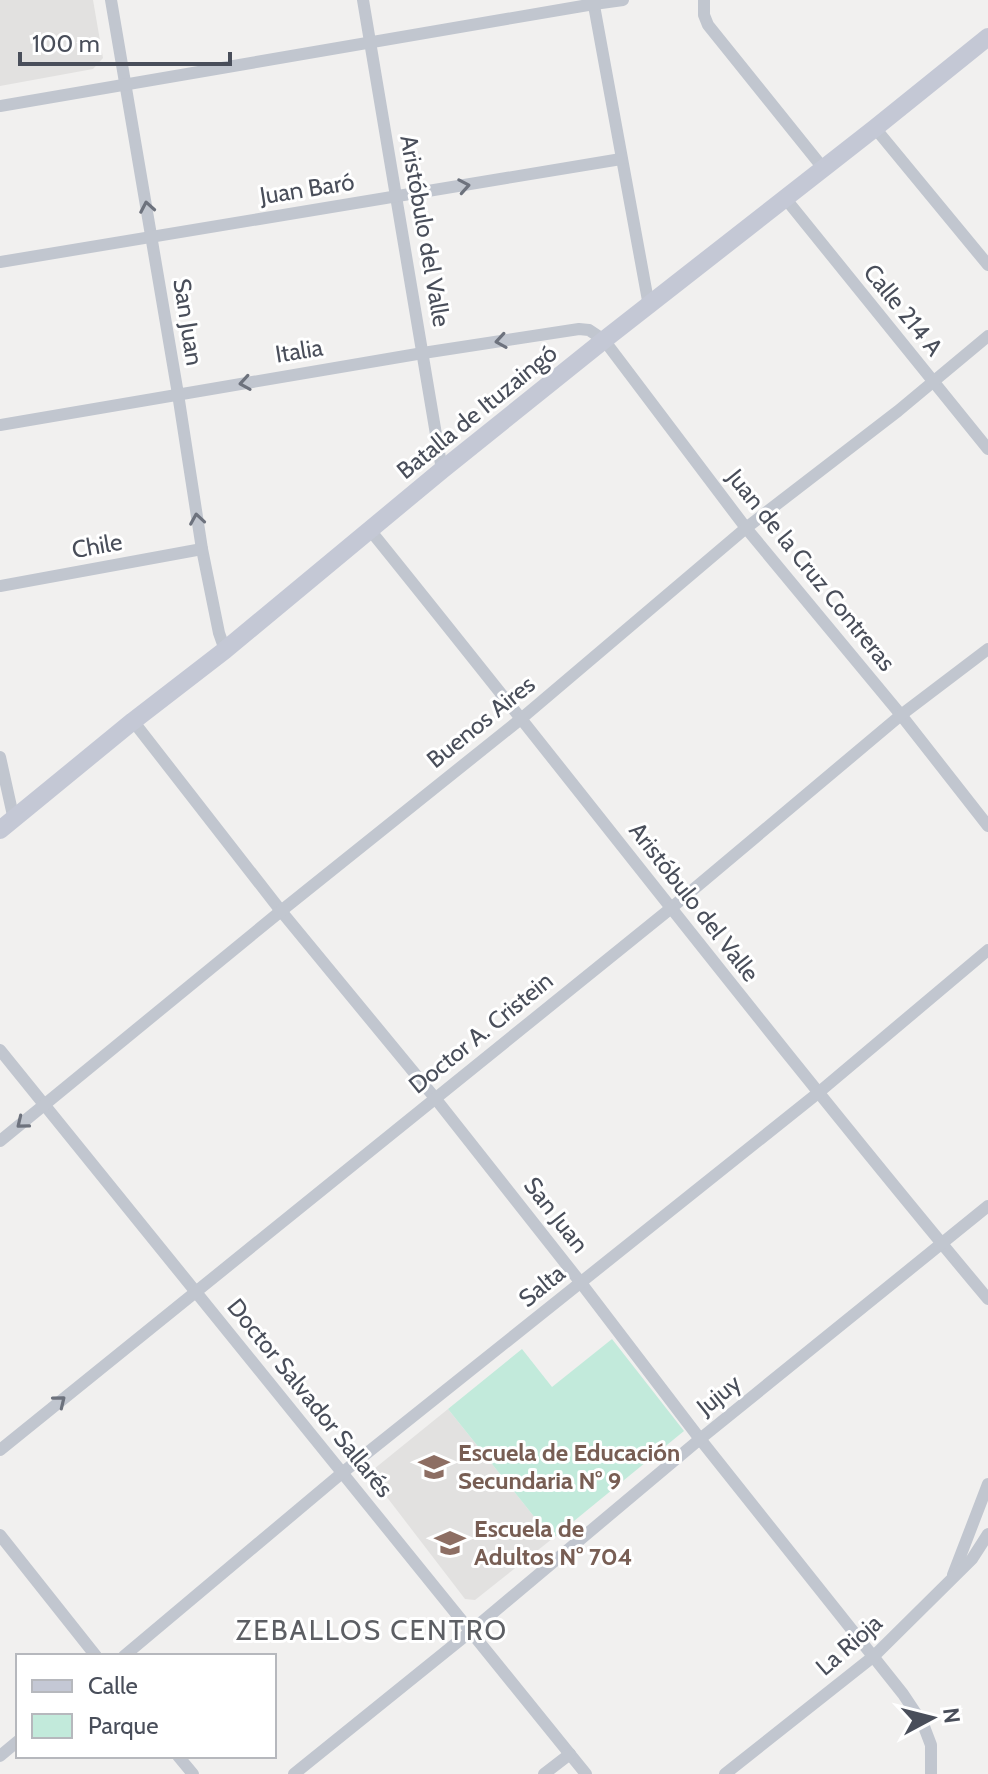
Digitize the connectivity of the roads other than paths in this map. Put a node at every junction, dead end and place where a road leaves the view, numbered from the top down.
1 (111, 0) edge
2 (363, 0) edge
3 (623, 0) edge
4 (704, 0) edge
5 (594, 2) edge
6 (370, 43) junction
7 (986, 43) edge
8 (125, 85) junction
9 (0, 106) edge
10 (875, 128) junction
11 (621, 159) junction
12 (823, 168) junction
13 (397, 197) junction
14 (785, 198) junction
15 (152, 236) junction
16 (0, 262) edge
17 (988, 265) edge
18 (649, 306) junction
19 (988, 336) edge
20 (604, 340) junction
21 (423, 353) junction
22 (933, 382) junction
23 (178, 394) junction
24 (0, 425) edge
25 (988, 449) edge
26 (442, 470) junction
27 (746, 528) junction
28 (370, 530) junction
29 (202, 549) junction
30 (0, 586) edge
31 (988, 649) edge
32 (225, 650) junction
33 (901, 715) junction
34 (522, 718) junction
35 (133, 721) junction
36 (0, 757) edge
37 (7, 825) edge
38 (988, 826) edge
39 (670, 909) junction
40 (281, 911) junction
41 (988, 950) edge
42 (0, 1050) edge
43 (818, 1093) junction
44 (435, 1098) junction
45 (44, 1105) junction
46 (0, 1141) edge
47 (988, 1206) edge
48 (942, 1244) junction
49 (581, 1283) junction
50 (195, 1291) junction
51 (988, 1299) edge
52 (700, 1439) junction
53 (0, 1450) edge
54 (342, 1473) junction
55 (988, 1484) edge
56 (988, 1534) edge
57 (0, 1535) edge
58 (951, 1580) junction
59 (470, 1632) junction
60 (94, 1654) edge
61 (126, 1654) edge
62 (874, 1656) junction
63 (16, 1743) edge
64 (570, 1754) junction
65 (0, 1756) edge
66 (180, 1758) edge
67 (193, 1774) edge
68 (294, 1774) edge
69 (544, 1774) edge
70 (586, 1774) edge
71 (725, 1774) edge
72 (931, 1774) edge

1 - 8 street, San Juan
2 - 6 street, Aristóbulo del Valle
3 - 5 street
4 - 12 street
5 - 6 street
5 - 11 street
6 - 8 street
6 - 13 street, Aristóbulo del Valle
7 - 10 main road, Batalla de Ituzaingó
8 - 9 street
15 -> 8 street, San Juan
10 - 12 main road, Batalla de Ituzaingó
10 - 17 street
13 -> 11 street, Juan Baró
11 - 18 street
12 - 14 main road, Batalla de Ituzaingó
13 - 15 street, Juan Baró
13 - 21 street, Aristóbulo del Valle
14 - 18 main road, Batalla de Ituzaingó
14 - 22 street, Calle 214 A
15 - 16 street, Juan Baró
15 - 23 street, San Juan
18 - 20 main road, Batalla de Ituzaingó
19 - 22 street, Buenos Aires
20 -> 21 street, Italia
20 - 26 main road, Batalla de Ituzaingó
20 - 27 street, Juan de la Cruz Contreras
21 -> 23 street, Italia
21 - 26 street, Aristóbulo del Valle
22 - 25 street, Calle 214 A
22 - 27 street, Buenos Aires
23 - 24 street, Italia
29 -> 23 street, San Juan
26 - 28 main road, Batalla de Ituzaingó
27 - 33 street, Juan de la Cruz Contreras
27 - 34 street, Buenos Aires
28 - 32 main road, Batalla de Ituzaingó
28 - 34 street, Aristóbulo del Valle
29 - 30 street, Chile
29 - 32 street, San Juan
31 - 33 street, Doctor A. Cristein
32 - 35 main road, Batalla de Ituzaingó
33 - 38 street, Juan de la Cruz Contreras
33 - 39 street, Doctor A. Cristein
34 - 39 street, Aristóbulo del Valle
34 - 40 street, Buenos Aires
35 - 37 main road, Batalla de Ituzaingó
35 - 40 street, San Juan
36 - 37 street
39 - 43 street, Aristóbulo del Valle
39 - 44 street, Doctor A. Cristein
40 - 44 street, San Juan
40 - 45 street, Buenos Aires
41 - 43 street, Salta
42 - 45 street, Doctor Salvador Sallarés
43 - 48 street, Aristóbulo del Valle
43 - 49 street, Salta
44 - 49 street, San Juan
44 - 50 street, Doctor A. Cristein
45 -> 46 street, Buenos Aires
45 - 50 street, Doctor Salvador Sallarés
47 - 48 street, Jujuy
48 - 51 street, Aristóbulo del Valle
48 - 52 street, Jujuy
49 - 52 street, San Juan
49 - 54 street, Salta
53 -> 50 street, Doctor A. Cristein
50 - 54 street, Doctor Salvador Sallarés
52 - 59 street, Jujuy
52 - 62 street, San Juan
54 - 59 street, Doctor Salvador Sallarés
54 - 61 street, Salta
55 - 58 street
56 - 58 street, La Rioja
57 - 60 street
58 - 62 street, La Rioja
59 - 64 street, Doctor Salvador Sallarés
59 - 68 street, Jujuy
62 - 71 street, La Rioja
62 - 72 street, San Juan
63 - 65 street
64 - 69 street
64 - 70 street, Doctor Salvador Sallarés
66 - 67 street

